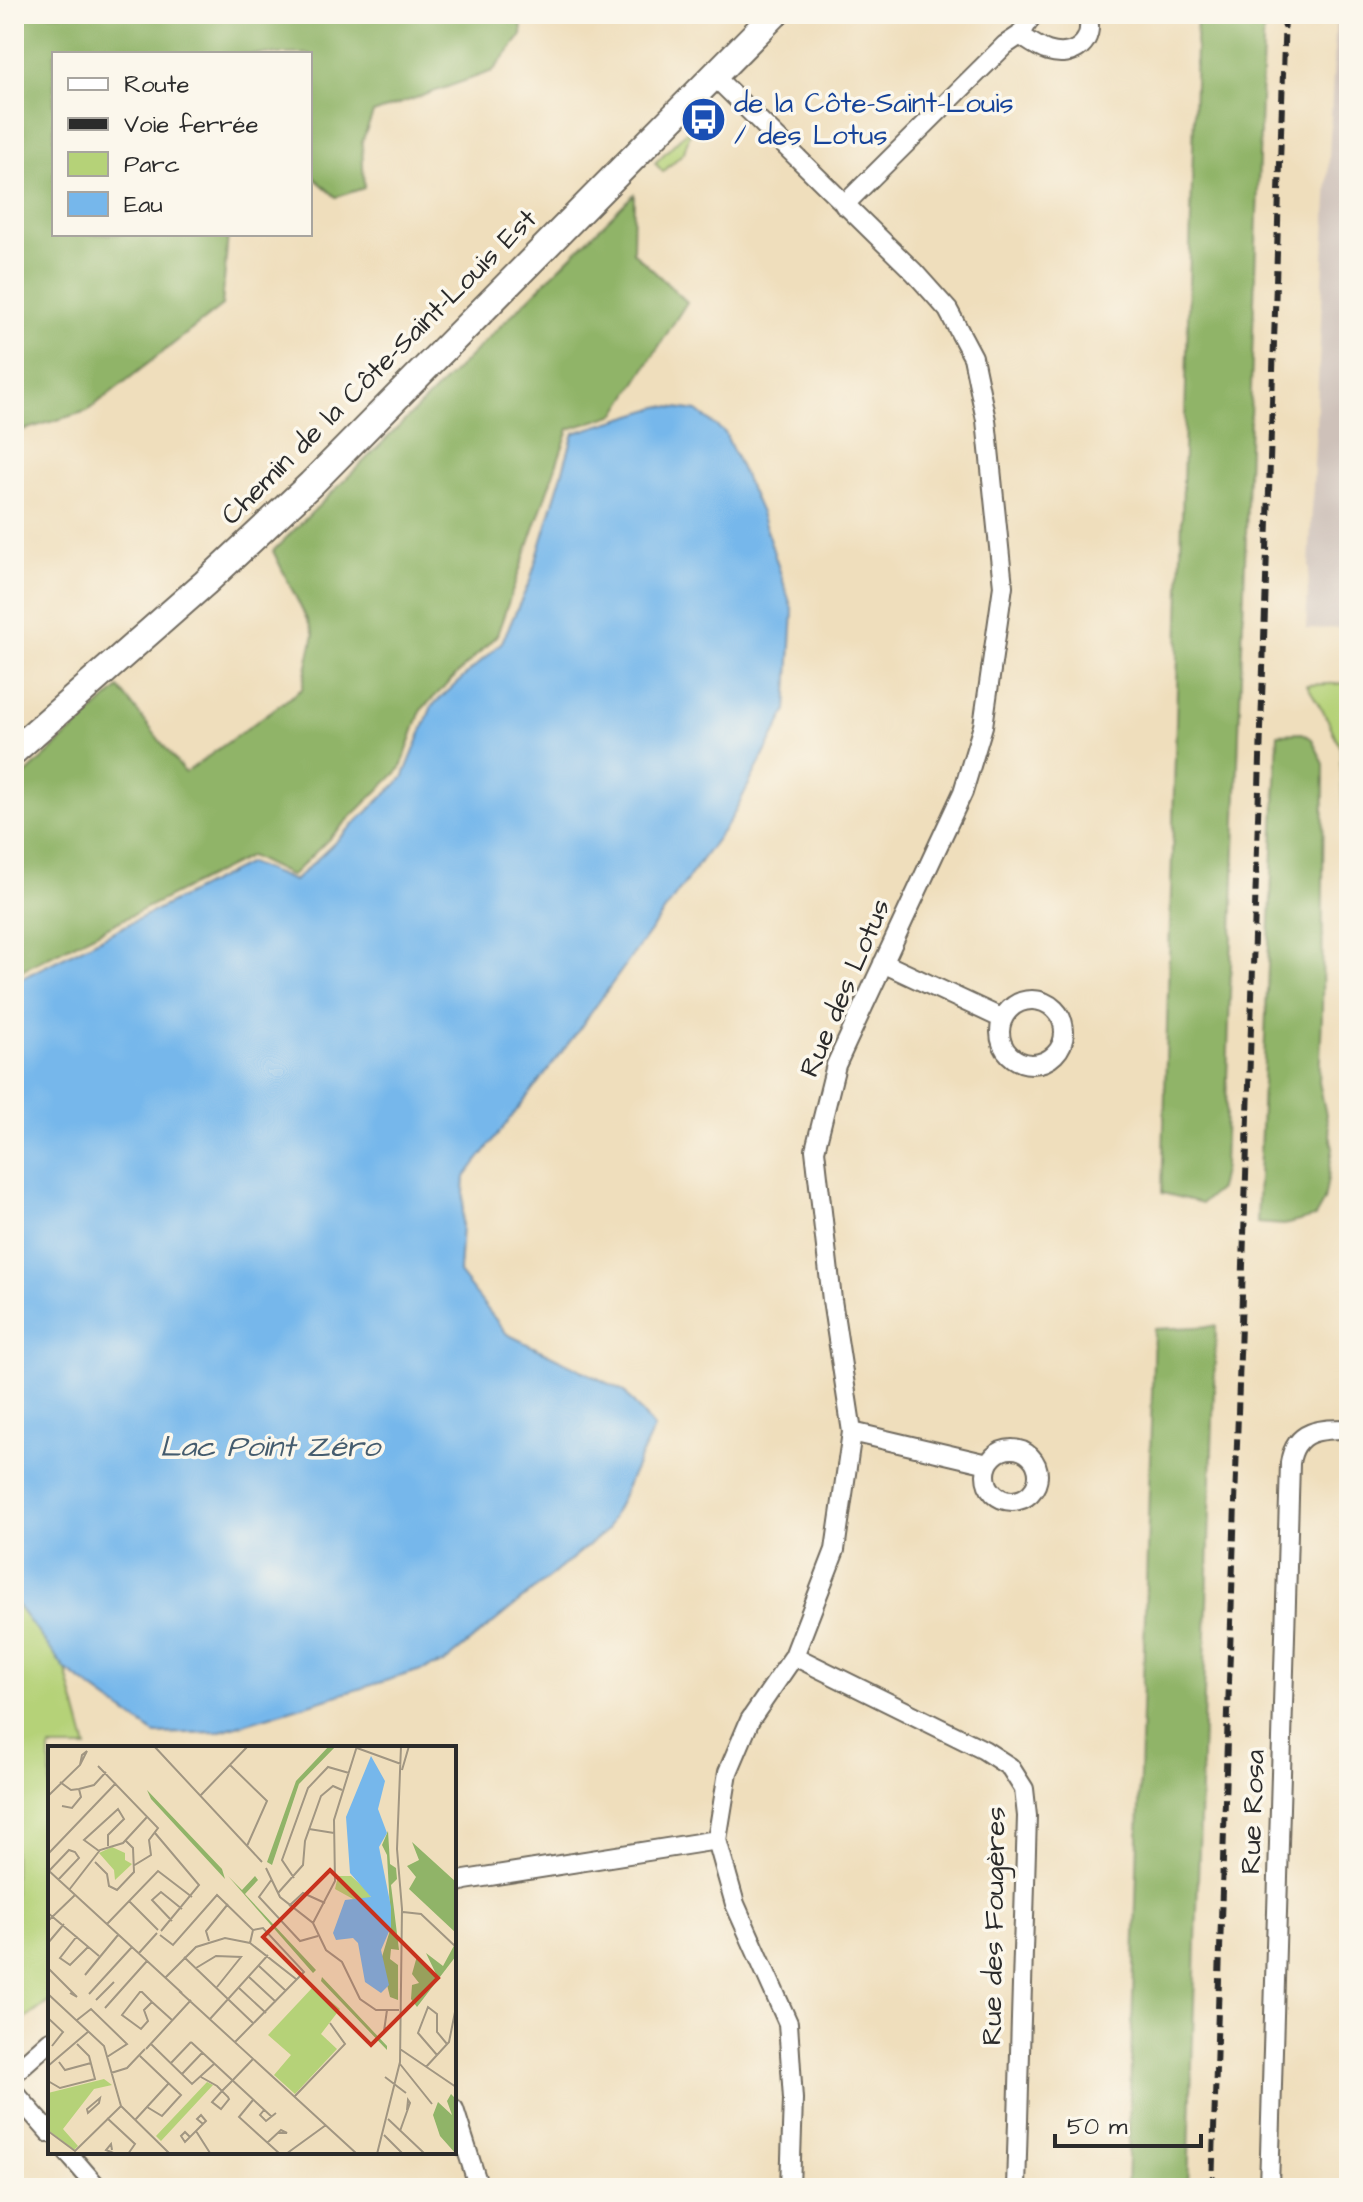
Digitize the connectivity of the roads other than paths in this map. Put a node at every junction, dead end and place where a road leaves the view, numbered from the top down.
1 (775, 14) edge
2 (1033, 14) edge
3 (1087, 14) edge
4 (1020, 35) junction
5 (714, 76) junction
6 (844, 205) junction
7 (14, 751) edge
8 (883, 963) junction
9 (1003, 1019) dead end
10 (1349, 1429) edge
11 (852, 1432) junction
12 (988, 1464) dead end
13 (794, 1656) junction
14 (717, 1840) junction
15 (456, 1883) edge
16 (48, 2043) edge
17 (14, 2073) edge
18 (14, 2092) edge
19 (456, 2115) edge
20 (48, 2131) edge
21 (69, 2154) edge
22 (98, 2188) edge
23 (479, 2188) edge
24 (790, 2188) edge
25 (1016, 2188) edge
26 (1269, 2188) edge

1 - 5 street, Chemin de la Côte-Saint-Louis Est
2 - 4 street
3 - 4 street
4 - 6 street
5 - 6 street, Rue des Lotus
5 - 7 street, Chemin de la Côte-Saint-Louis Est
6 - 8 street, Rue des Lotus
8 - 9 street
8 - 11 street, Rue des Lotus
10 - 26 street, Rue Rosa
11 - 12 street
11 - 13 street, Rue des Lotus
13 - 14 street, Rue des Lotus
13 - 25 street, Rue des Fougères
14 - 15 street
14 - 24 street, Rue des Lotus
16 - 17 street
18 - 20 street
19 - 23 street
21 - 22 street

